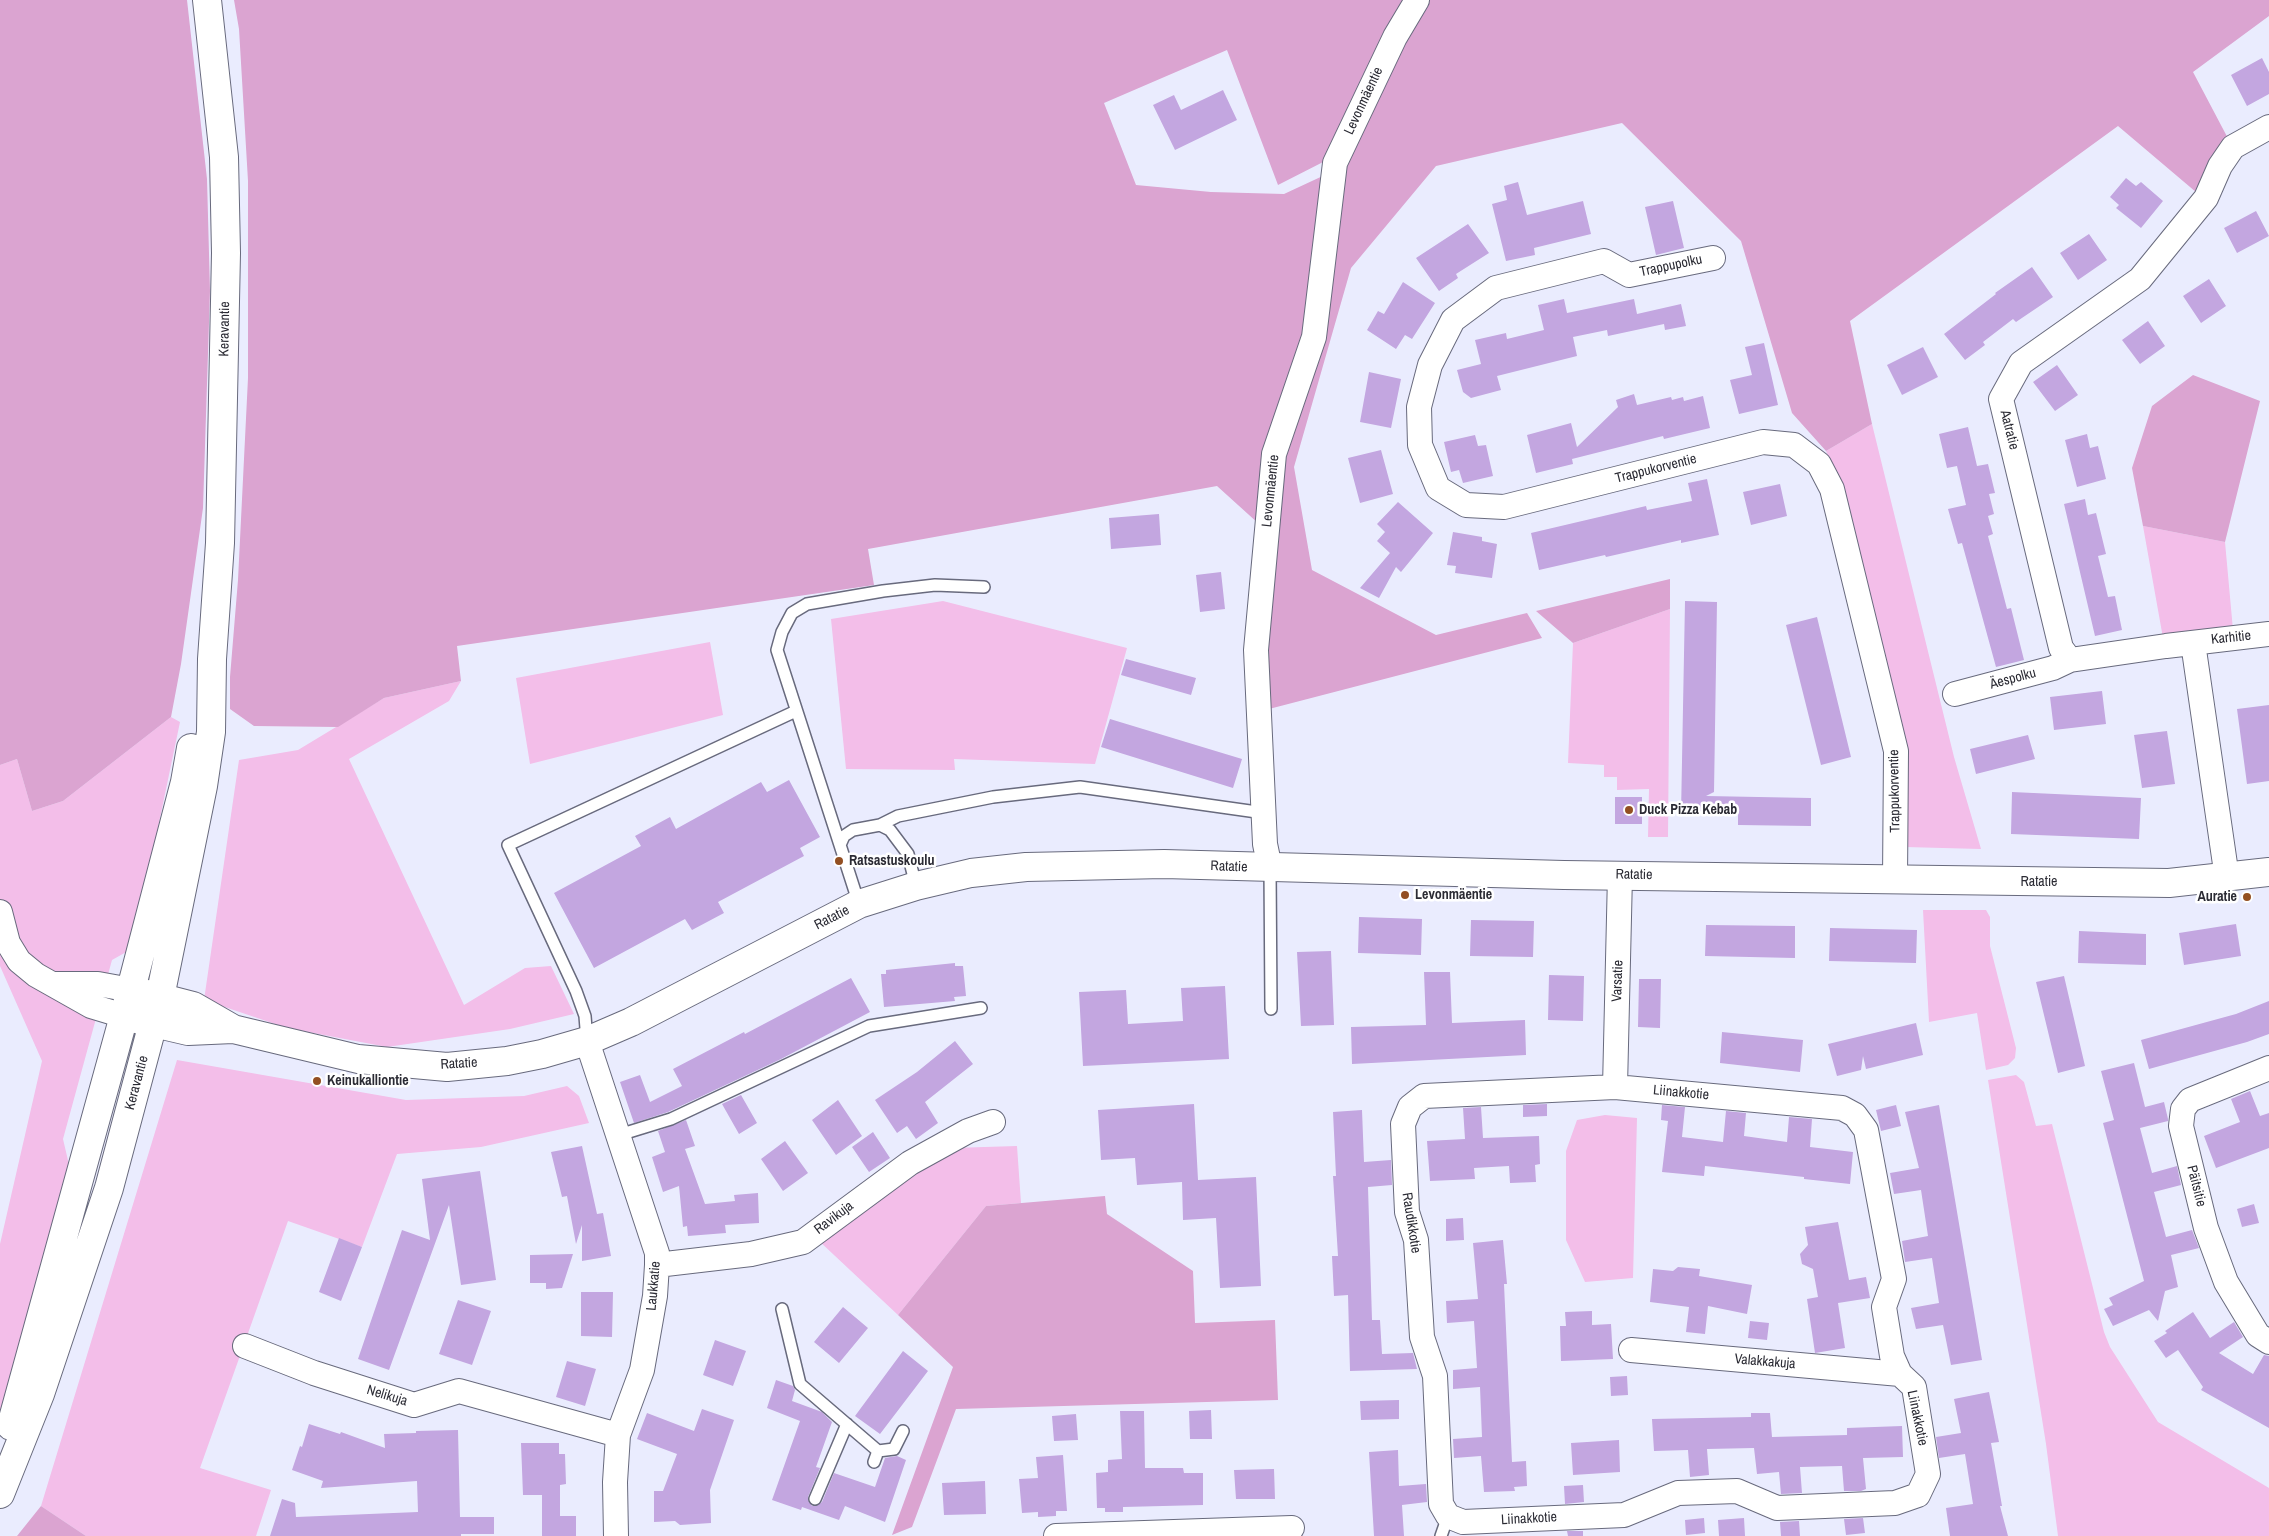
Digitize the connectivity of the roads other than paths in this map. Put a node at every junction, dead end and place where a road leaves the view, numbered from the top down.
1 (207, 0) edge
2 (1417, 0) edge
3 (2269, 127) edge
4 (1713, 258) dead end
5 (1629, 275) joint
6 (984, 587) dead end
7 (2269, 634) edge
8 (2193, 643) junction
9 (212, 659) junction
10 (2070, 660) junction
11 (1955, 694) dead end
12 (796, 711) junction
13 (1264, 813) junction
14 (880, 825) junction
15 (840, 845) junction
16 (1270, 868) junction
17 (2269, 872) edge
18 (1620, 875) junction
19 (2227, 878) junction
20 (1895, 880) junction
21 (916, 886) junction
22 (859, 904) junction
23 (0, 912) edge
24 (53, 984) junction
25 (131, 990) junction
26 (160, 997) junction
27 (981, 1008) dead end
28 (1271, 1009) dead end
29 (124, 1016) junction
30 (153, 1024) junction
31 (232, 1029) junction
32 (587, 1041) junction
33 (2269, 1068) edge
34 (1615, 1087) junction
35 (993, 1122) dead end
36 (619, 1135) junction
37 (658, 1265) junction
38 (782, 1309) dead end
39 (2269, 1342) edge
40 (245, 1346) dead end
41 (1631, 1350) dead end
42 (1900, 1374) junction
43 (847, 1424) junction
44 (903, 1431) dead end
45 (618, 1435) junction
46 (878, 1450) junction
47 (874, 1462) dead end
48 (0, 1472) edge
49 (0, 1494) edge
50 (815, 1499) dead end
51 (1445, 1526) edge
52 (1292, 1528) dead end
53 (616, 1536) edge
54 (1056, 1536) edge

1 - 9 main road, Keravantie
2 - 13 street, Levonmäentie
3 - 10 street, Aatratie
4 - 5 street, Trappupolku
5 - 20 street, Trappukorventie
6 - 12 lane
7 - 8 street, Karhitie
8 - 10 street
8 - 19 street
9 - 25 main road, Keravantie
9 - 26 main road, Keravantie
10 - 11 street, Äespolku
12 - 15 lane
12 - 32 lane
13 - 14 lane
13 - 16 street, Levonmäentie
14 - 15 lane
14 - 21 lane
15 - 22 lane
16 - 18 main road, Ratatie
16 - 21 main road, Ratatie
16 - 28 lane, Levonmäentie
17 - 19 main road, Ratatie
18 - 20 main road, Ratatie
18 - 34 street, Varsatie
19 - 20 main road, Ratatie
21 - 22 main road, Ratatie
22 - 32 main road, Ratatie
23 - 24 street
24 - 25 street
24 - 29 street
25 - 26 main road, Ratatie
25 - 29 main road, Keravantie
26 - 30 main road, Keravantie
26 - 31 main road, Ratatie
27 - 36 lane
29 - 30 main road, Ratatie
29 - 48 main road, Keravantie
30 - 31 main road, Ratatie
30 - 49 main road, Keravantie
31 - 32 main road, Ratatie
32 - 36 street, Laukkatie
33 - 39 street, Päitsitie
34 - 42 street, Liinakkotie
34 - 51 street, Raudikkotie
35 - 37 street, Ravikuja
36 - 37 street, Laukkatie
37 - 45 street, Laukkatie
38 - 43 lane
40 - 45 street, Nelikuja
41 - 42 street, Valakkakuja
42 - 51 street, Liinakkotie
43 - 46 lane
43 - 50 lane
44 - 46 lane
45 - 53 street, Laukkatie
46 - 47 lane
52 - 54 street

